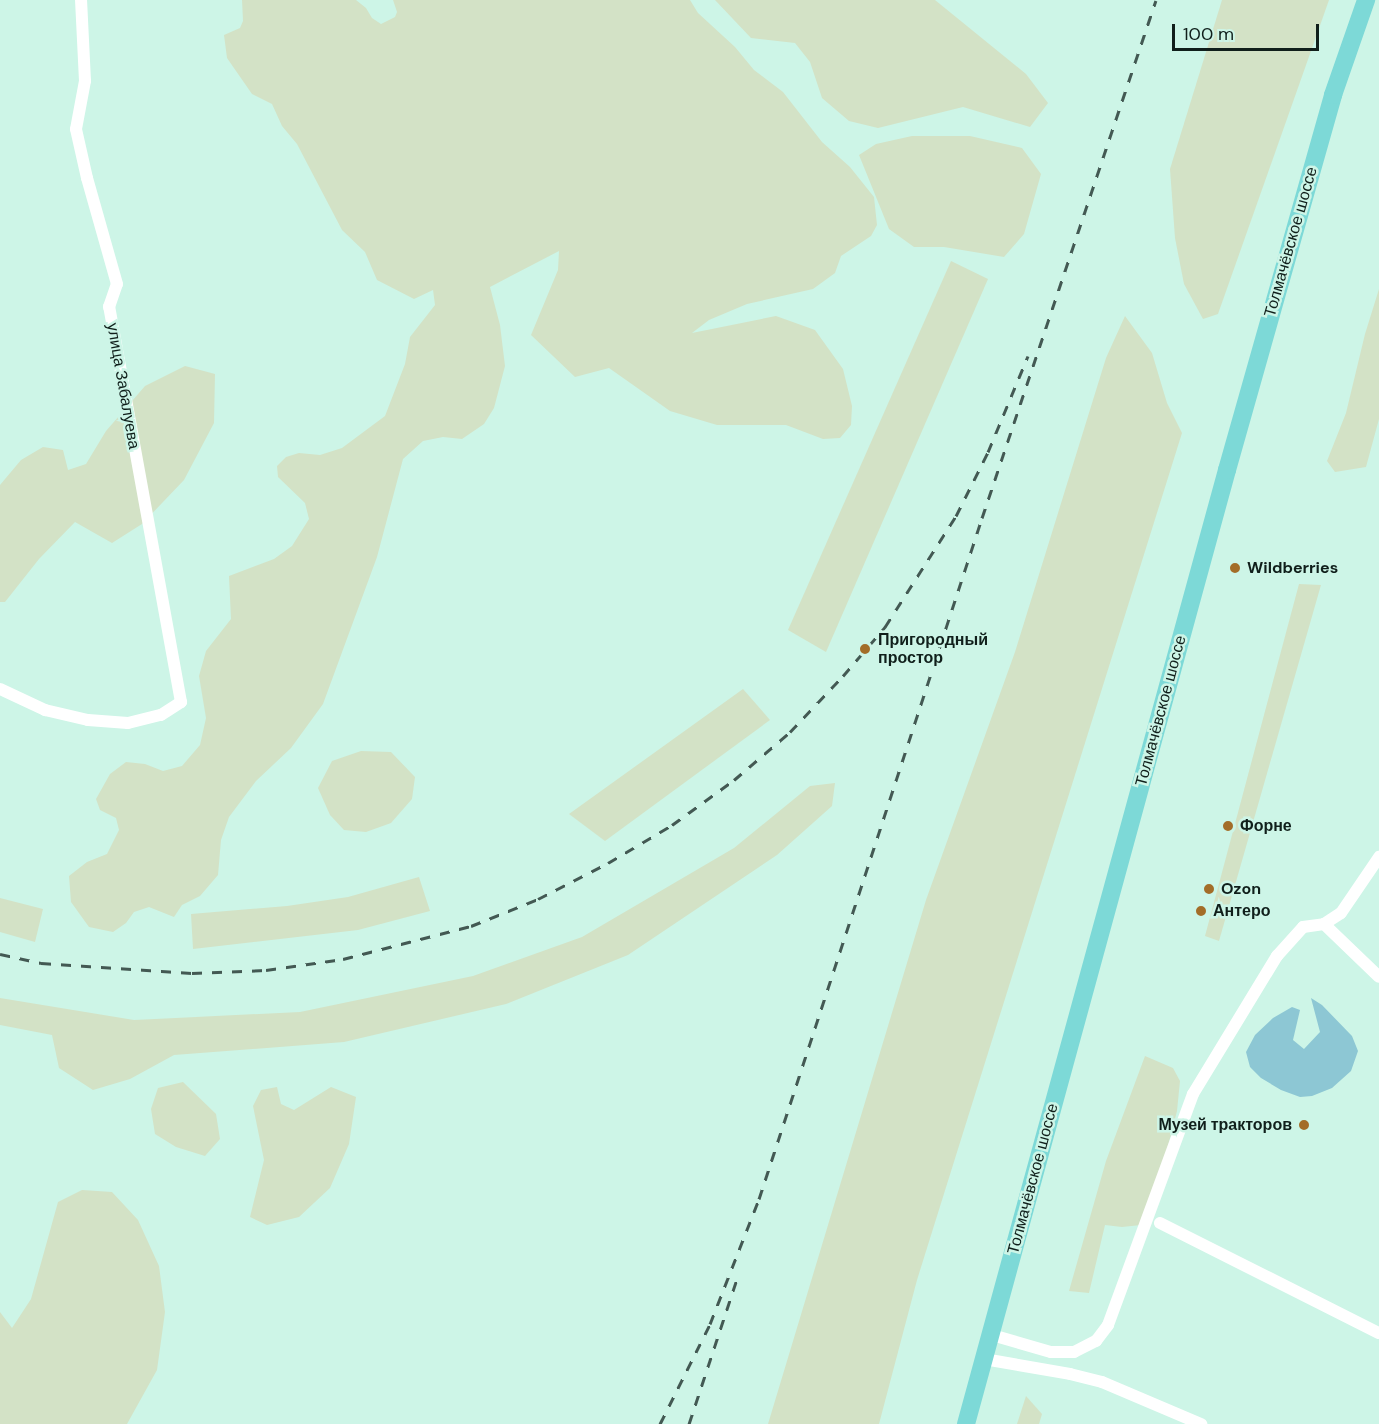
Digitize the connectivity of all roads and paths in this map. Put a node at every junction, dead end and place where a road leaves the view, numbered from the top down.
1 (81, 0) edge
2 (1366, 0) edge
3 (0, 689) edge
4 (1379, 857) edge
5 (1324, 924) junction
6 (1379, 977) edge
7 (1160, 1223) dead end
8 (1379, 1333) edge
9 (992, 1335) junction
10 (984, 1359) junction
11 (966, 1424) edge
12 (1201, 1424) edge

1 - 3 street, улица Забалуева
2 - 9 main road, Толмачёвское шоссе
4 - 5 street
5 - 6 street
5 - 9 street
7 - 8 street
9 - 10 main road, Толмачёвское шоссе
10 - 11 main road, Толмачёвское шоссе
10 - 12 street

